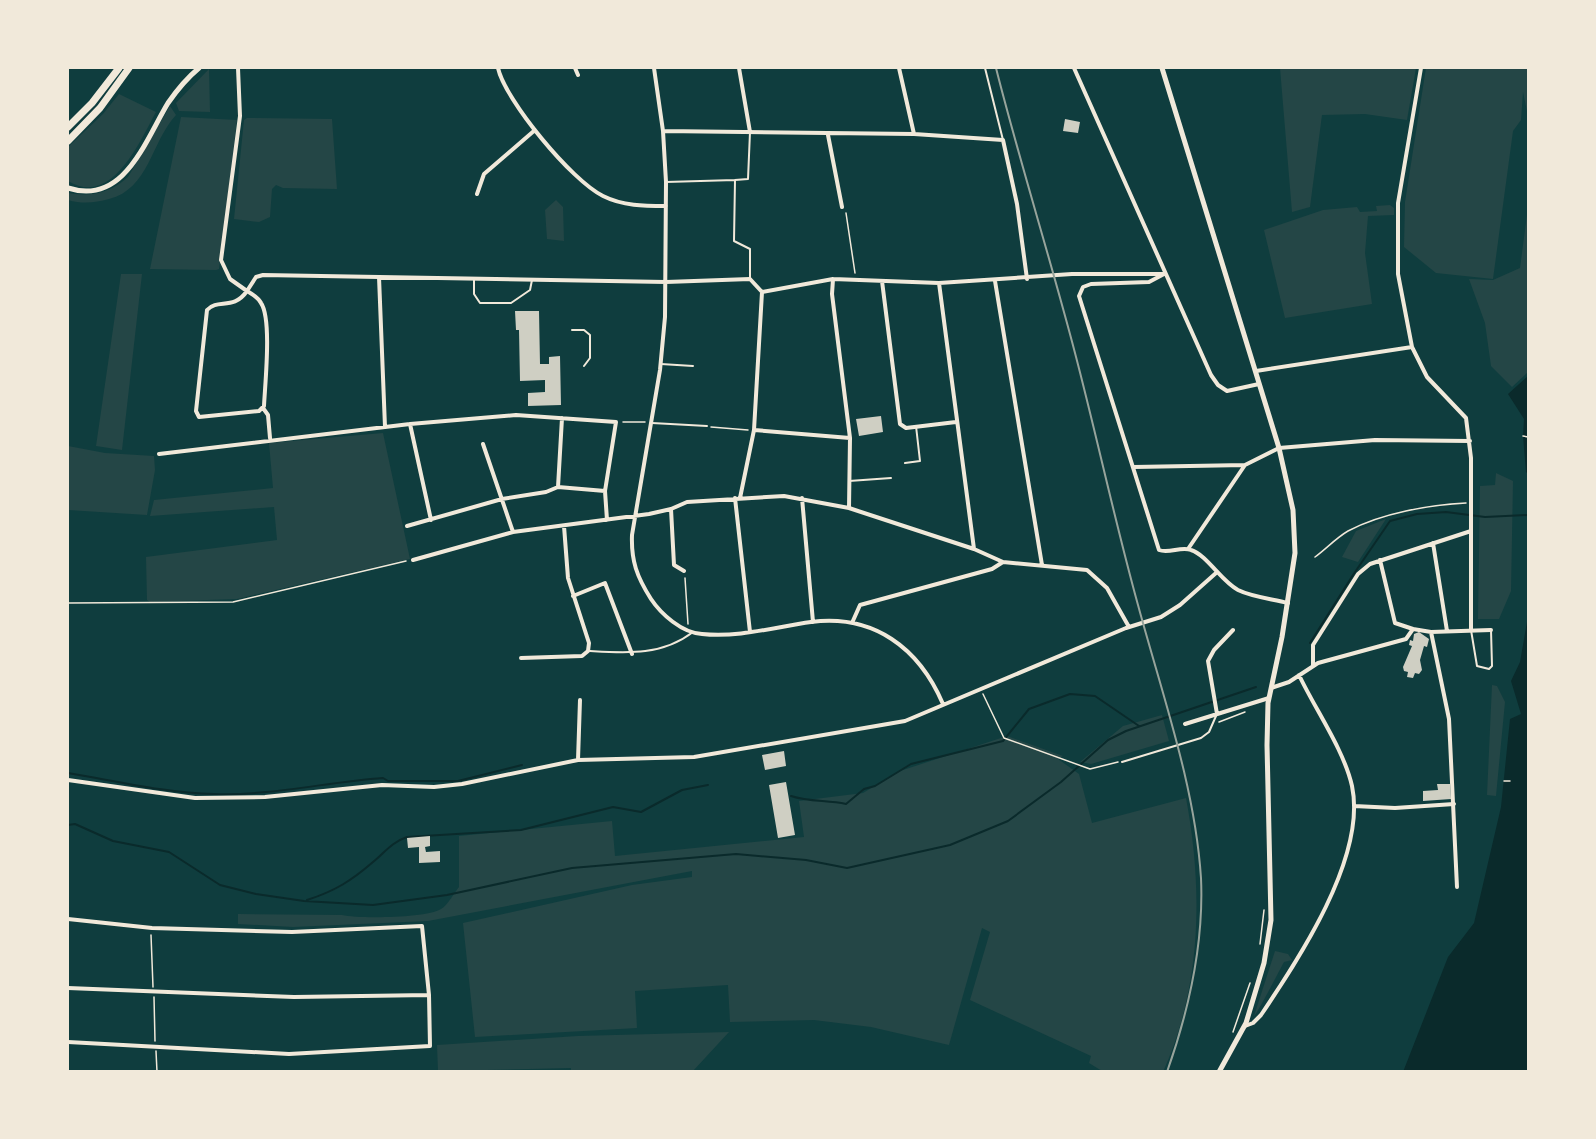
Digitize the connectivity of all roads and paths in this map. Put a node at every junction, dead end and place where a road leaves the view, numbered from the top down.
1 (119, 68) edge
2 (129, 68) edge
3 (199, 68) edge
4 (238, 68) edge
5 (498, 68) edge
6 (575, 68) edge
7 (654, 68) edge
8 (738, 68) edge
9 (899, 68) edge
10 (985, 68) edge
11 (1074, 68) edge
12 (1162, 68) edge
13 (1421, 68) edge
14 (578, 75) dead end
15 (68, 126) edge
16 (535, 130) junction
17 (663, 131) junction
18 (750, 132) junction
19 (914, 134) junction
20 (828, 135) junction
21 (68, 139) edge
22 (1003, 140) junction
23 (735, 180) junction
24 (666, 182) junction
25 (68, 188) edge
26 (477, 194) dead end
27 (666, 206) junction
28 (842, 207) joint
29 (1165, 274) junction
30 (379, 277) junction
31 (474, 279) junction
32 (750, 279) junction
33 (833, 279) junction
34 (1026, 279) junction
35 (532, 280) junction
36 (856, 280) junction
37 (882, 281) junction
38 (995, 281) junction
39 (666, 282) junction
40 (939, 283) junction
41 (247, 291) junction
42 (762, 292) junction
43 (572, 330) dead end
44 (1412, 347) junction
45 (661, 364) junction
46 (584, 366) dead end
47 (693, 366) dead end
48 (1256, 371) junction
49 (1259, 384) junction
50 (263, 408) junction
51 (562, 418) junction
52 (616, 422) junction
53 (956, 422) junction
54 (652, 423) junction
55 (410, 424) junction
56 (707, 426) joint
57 (916, 426) junction
58 (385, 427) junction
59 (754, 430) junction
60 (1522, 436) dead end
61 (1528, 437) edge
62 (270, 438) dead end
63 (850, 438) junction
64 (1470, 441) junction
65 (483, 444) dead end
66 (1280, 448) junction
67 (159, 454) dead end
68 (905, 463) dead end
69 (1245, 465) junction
70 (1134, 467) junction
71 (891, 478) dead end
72 (849, 482) junction
73 (558, 487) junction
74 (604, 491) junction
75 (737, 498) junction
76 (802, 498) junction
77 (502, 499) junction
78 (1470, 503) junction
79 (849, 508) junction
80 (671, 509) junction
81 (634, 515) junction
82 (431, 520) junction
83 (607, 520) junction
84 (407, 526) dead end
85 (564, 526) junction
86 (1471, 531) junction
87 (513, 532) junction
88 (1433, 543) junction
89 (974, 549) junction
90 (1188, 549) junction
91 (1315, 557) dead end
92 (413, 560) joint
93 (1380, 560) junction
94 (1003, 562) junction
95 (1042, 565) junction
96 (684, 571) joint
97 (1216, 573) junction
98 (572, 596) junction
99 (68, 603) edge
100 (1288, 603) junction
101 (813, 622) junction
102 (852, 623) junction
103 (1129, 627) junction
104 (1413, 629) junction
105 (1233, 630) dead end
106 (1471, 630) junction
107 (1491, 630) joint
108 (1447, 631) junction
109 (693, 632) junction
110 (750, 632) junction
111 (1431, 632) junction
112 (588, 651) junction
113 (632, 654) junction
114 (521, 658) dead end
115 (1313, 665) junction
116 (1299, 675) junction
117 (980, 688) junction
118 (1271, 688) junction
119 (1269, 698) junction
120 (580, 700) dead end
121 (943, 704) junction
122 (1249, 711) dead end
123 (1217, 714) junction
124 (1185, 724) dead end
125 (1212, 725) junction
126 (578, 760) junction
127 (1122, 762) joint
128 (68, 780) edge
129 (1504, 781) dead end
130 (1510, 782) dead end
131 (1454, 804) junction
132 (1354, 806) junction
133 (1458, 887) dead end
134 (1264, 907) dead end
135 (68, 919) edge
136 (151, 940) dead end
137 (1259, 949) dead end
138 (1253, 977) dead end
139 (68, 988) edge
140 (153, 993) junction
141 (429, 995) junction
142 (1244, 1026) junction
143 (1231, 1037) dead end
144 (68, 1042) edge
145 (156, 1046) junction
146 (156, 1071) edge
147 (1219, 1071) edge

1 - 15 highway
2 - 21 highway
3 - 25 street
4 - 41 street
5 - 16 street
6 - 14 street
7 - 17 street
8 - 18 street
9 - 19 street
10 - 22 lane
11 - 29 street
12 - 48 street
13 - 44 street
16 - 26 street
16 - 27 street
17 - 18 street
17 - 24 street
18 - 20 street
18 - 23 lane
19 - 20 street
19 - 22 street
20 - 28 street
22 - 34 street
23 - 24 lane
23 - 32 lane
24 - 27 street
27 - 39 street
28 - 36 path
29 - 34 street
29 - 49 street
29 - 70 street
30 - 31 street
30 - 41 street
30 - 58 street
31 - 35 street
31 - 35 lane
32 - 39 street
32 - 42 street
33 - 36 street
33 - 42 street
33 - 63 street
34 - 38 street
35 - 39 street
36 - 37 street
37 - 40 street
37 - 57 street
38 - 40 street
38 - 95 street
39 - 45 street
40 - 53 street
41 - 50 street
41 - 50 street
42 - 59 street
43 - 46 lane
44 - 48 street
44 - 64 street
45 - 47 lane
45 - 54 street
48 - 49 street
49 - 66 street
50 - 62 street
51 - 52 street
51 - 55 street
51 - 73 street
52 - 54 path
52 - 74 street
53 - 57 street
53 - 89 street
54 - 56 lane
54 - 81 street
55 - 58 street
55 - 82 street
56 - 59 path
57 - 68 lane
58 - 67 street
59 - 63 street
59 - 75 street
60 - 61 path
63 - 72 street
64 - 66 street
64 - 78 street
65 - 77 street
66 - 69 street
66 - 100 street
69 - 70 street
69 - 90 street
70 - 90 street
71 - 72 lane
72 - 79 street
73 - 74 street
73 - 77 street
74 - 83 street
75 - 76 street
75 - 80 street
75 - 110 street
76 - 79 street
76 - 101 street
77 - 82 street
77 - 87 street
78 - 86 street
78 - 91 path
79 - 89 street
80 - 81 street
80 - 96 street
81 - 83 street
81 - 109 street
82 - 84 street
83 - 85 street
85 - 87 street
85 - 98 street
86 - 88 street
86 - 106 street
87 - 92 street
88 - 93 street
88 - 108 street
89 - 94 street
90 - 97 street
92 - 99 path
93 - 104 street
93 - 115 street
94 - 95 street
94 - 102 street
95 - 103 street
96 - 109 path
97 - 100 street
97 - 103 street
98 - 112 street
98 - 113 street
100 - 118 street
101 - 102 street
101 - 110 street
102 - 121 street
103 - 117 street
104 - 111 street
104 - 115 street
105 - 123 street
106 - 107 street
106 - 107 lane
106 - 108 street
108 - 111 street
109 - 110 street
109 - 113 lane
111 - 131 street
112 - 113 lane
112 - 114 street
115 - 116 street
116 - 118 street
116 - 132 street
117 - 121 street
117 - 127 path
118 - 119 street
119 - 123 street
119 - 142 street
120 - 126 street
121 - 126 street
122 - 125 path
123 - 124 street
123 - 125 lane
125 - 127 lane
126 - 128 street
129 - 130 path
131 - 132 street
131 - 133 street
132 - 142 street
134 - 137 path
135 - 141 street
136 - 140 path
138 - 143 path
139 - 140 street
140 - 141 street
140 - 145 path
141 - 145 street
142 - 147 street
144 - 145 street
145 - 146 path

